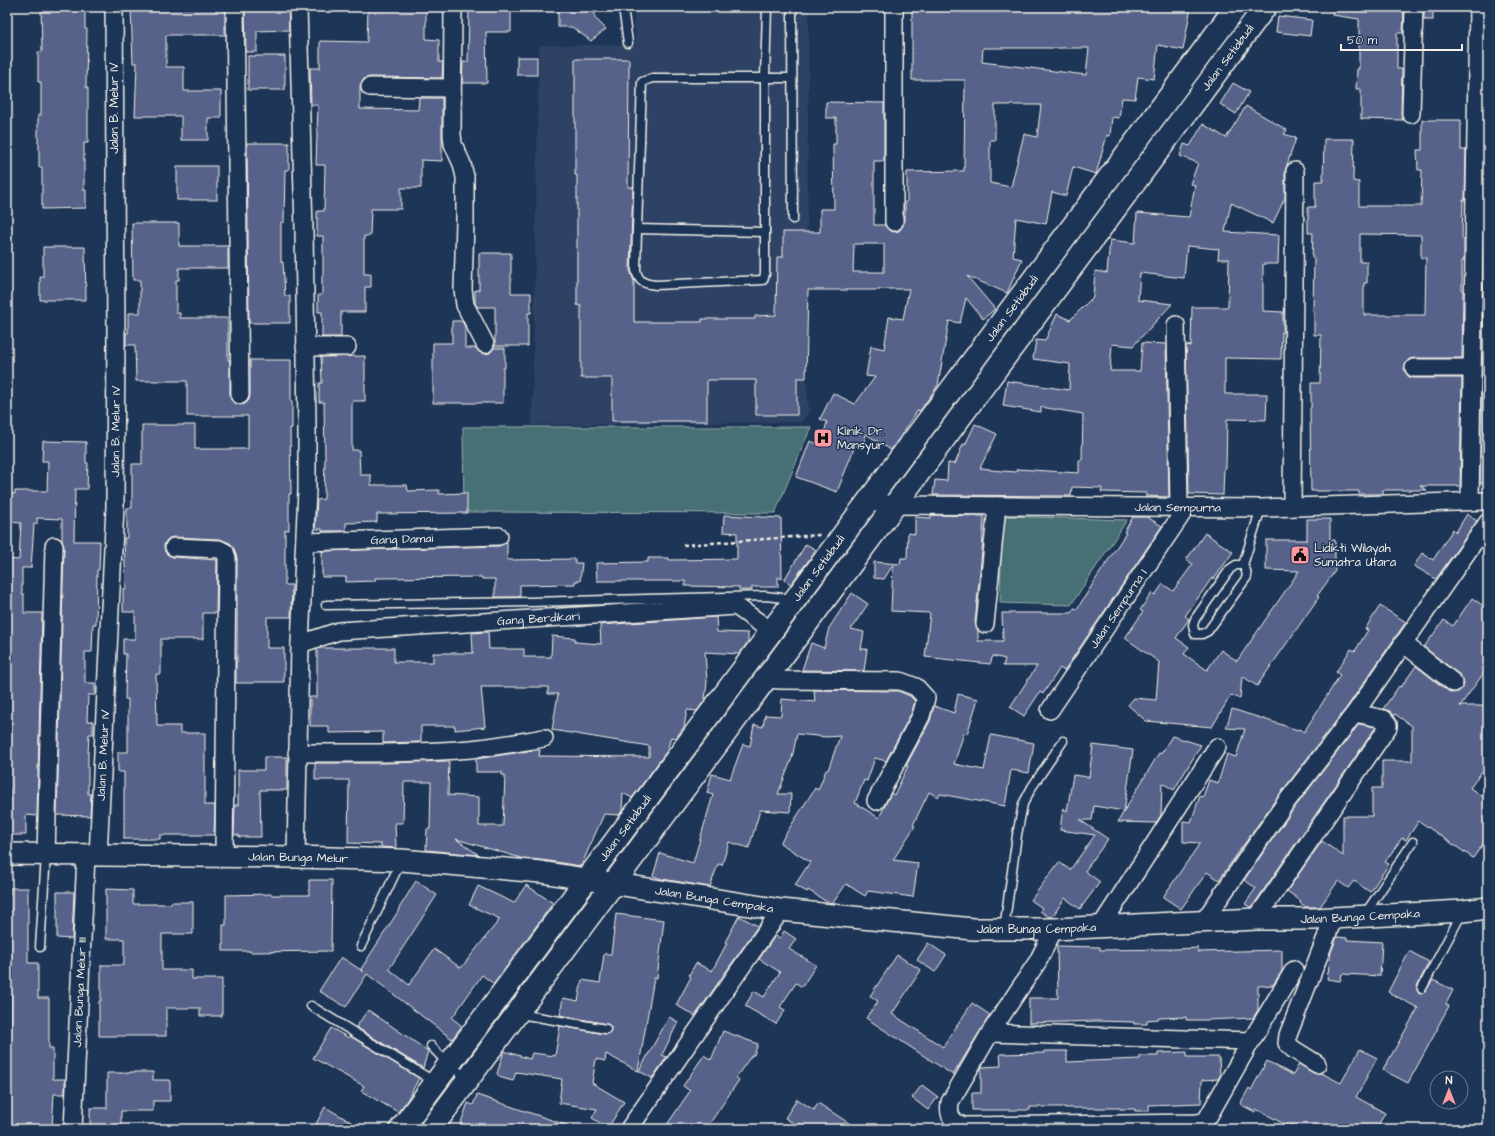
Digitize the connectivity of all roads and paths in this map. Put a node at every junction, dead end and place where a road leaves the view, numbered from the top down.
1 (114, 7) edge
2 (235, 7) edge
3 (298, 7) edge
4 (452, 7) edge
5 (623, 7) edge
6 (766, 7) edge
7 (894, 7) edge
8 (1236, 7) edge
9 (1266, 7) edge
10 (1414, 7) edge
11 (1478, 7) edge
12 (792, 12) dead end
13 (628, 43) dead end
14 (764, 78) junction
15 (792, 78) junction
16 (370, 87) dead end
17 (451, 88) junction
18 (1411, 114) dead end
19 (1295, 171) dead end
20 (793, 219) dead end
21 (894, 222) dead end
22 (637, 229) junction
23 (765, 232) junction
24 (1176, 325) dead end
25 (485, 344) dead end
26 (305, 347) junction
27 (347, 347) dead end
28 (1414, 368) dead end
29 (1472, 368) junction
30 (240, 395) dead end
31 (1470, 501) junction
32 (1488, 501) edge
33 (868, 502) junction
34 (895, 505) junction
35 (997, 506) junction
36 (1292, 507) junction
37 (1182, 508) junction
38 (1261, 508) junction
39 (1488, 522) edge
40 (844, 534) junction
41 (499, 536) dead end
42 (305, 542) junction
43 (683, 545) dead end
44 (54, 546) dead end
45 (174, 547) dead end
46 (1243, 565) junction
47 (795, 600) junction
48 (326, 605) dead end
49 (985, 624) dead end
50 (771, 632) junction
51 (300, 644) junction
52 (1403, 644) junction
53 (766, 679) junction
54 (1454, 683) dead end
55 (1050, 710) dead end
56 (1355, 713) junction
57 (544, 738) dead end
58 (1063, 741) dead end
59 (1218, 747) dead end
60 (297, 753) junction
61 (876, 801) dead end
62 (1413, 842) dead end
63 (7, 854) edge
64 (46, 855) junction
65 (92, 856) junction
66 (224, 856) junction
67 (296, 857) junction
68 (401, 860) junction
69 (587, 879) junction
70 (614, 883) junction
71 (1488, 908) edge
72 (781, 910) junction
73 (1463, 911) junction
74 (1364, 916) junction
75 (1334, 917) junction
76 (1256, 919) junction
77 (1203, 922) junction
78 (1101, 926) junction
79 (1004, 929) junction
80 (1054, 929) junction
81 (361, 946) dead end
82 (40, 947) dead end
83 (1294, 970) dead end
84 (1422, 988) dead end
85 (311, 1006) dead end
86 (517, 1014) junction
87 (606, 1030) dead end
88 (990, 1034) junction
89 (1251, 1041) junction
90 (431, 1046) dead end
91 (1317, 1064) dead end
92 (449, 1065) junction
93 (469, 1079) junction
94 (435, 1083) junction
95 (73, 1129) edge
96 (401, 1129) edge
97 (432, 1129) edge
98 (629, 1129) edge

1 - 65 street, Jalan B. Melur IV
2 - 30 street
3 - 26 street
4 - 17 street
5 - 13 lane
6 - 14 lane
7 - 21 street
8 - 33 main road, Jalan Setiabudi
9 - 34 main road, Jalan Setiabudi
10 - 18 street
11 - 29 street
12 - 15 lane
14 - 15 lane
14 - 22 lane
14 - 23 lane
15 - 20 lane
16 - 17 street
17 - 25 street
19 - 36 street
22 - 23 lane
22 - 23 lane
24 - 37 street
26 - 27 street
26 - 42 street
28 - 29 street
29 - 31 street
31 - 32 street, Jalan Sempurna
31 - 36 street, Jalan Sempurna
33 - 34 street, Jalan Sempurna
33 - 40 main road, Jalan Setiabudi
34 - 35 street, Jalan Sempurna
34 - 53 main road, Jalan Setiabudi
35 - 37 street, Jalan Sempurna
35 - 49 street
36 - 38 street, Jalan Sempurna
37 - 38 street, Jalan Sempurna
37 - 55 street, Jalan Sempurna I
38 - 46 lane
39 - 52 street
40 - 43 path
40 - 47 main road, Jalan Setiabudi
41 - 42 street, Gang Damai
42 - 51 street
44 - 64 street
45 - 66 street
46 - 46 lane
47 - 48 lane
47 - 50 main road, Jalan Setiabudi
50 - 51 street, Gang Berdikari
50 - 69 main road, Jalan Setiabudi
51 - 60 street
52 - 54 street
52 - 56 street
53 - 61 street
53 - 70 main road, Jalan Setiabudi
56 - 76 street
56 - 77 street
57 - 60 street
58 - 79 lane
59 - 78 street
60 - 67 street
62 - 74 lane
63 - 64 street, Jalan Bunga Melur
64 - 65 street, Jalan Bunga Melur
64 - 82 lane
65 - 66 street, Jalan Bunga Melur
65 - 95 street, Jalan Bunga Melur III
66 - 67 street, Jalan Bunga Melur
67 - 68 street, Jalan Bunga Melur
68 - 69 street, Jalan Bunga Melur
68 - 81 lane
69 - 70 street, Jalan Bunga Cempaka
69 - 92 main road, Jalan Setiabudi
70 - 72 street, Jalan Bunga Cempaka
70 - 86 main road, Jalan Setiabudi
71 - 73 street, Jalan Bunga Cempaka
72 - 79 street, Jalan Bunga Cempaka
72 - 98 street
73 - 74 street, Jalan Bunga Cempaka
73 - 84 lane
74 - 75 street, Jalan Bunga Cempaka
75 - 76 street, Jalan Bunga Cempaka
75 - 91 street
76 - 77 street, Jalan Bunga Cempaka
77 - 78 street, Jalan Bunga Cempaka
78 - 80 street, Jalan Bunga Cempaka
79 - 80 street, Jalan Bunga Cempaka
80 - 88 street
83 - 89 street
85 - 94 lane
86 - 87 lane
86 - 93 main road, Jalan Setiabudi
88 - 89 street
88 - 89 street
90 - 92 lane
92 - 93 lane
92 - 94 main road, Jalan Setiabudi
93 - 97 main road, Jalan Setiabudi
94 - 96 main road, Jalan Setiabudi

